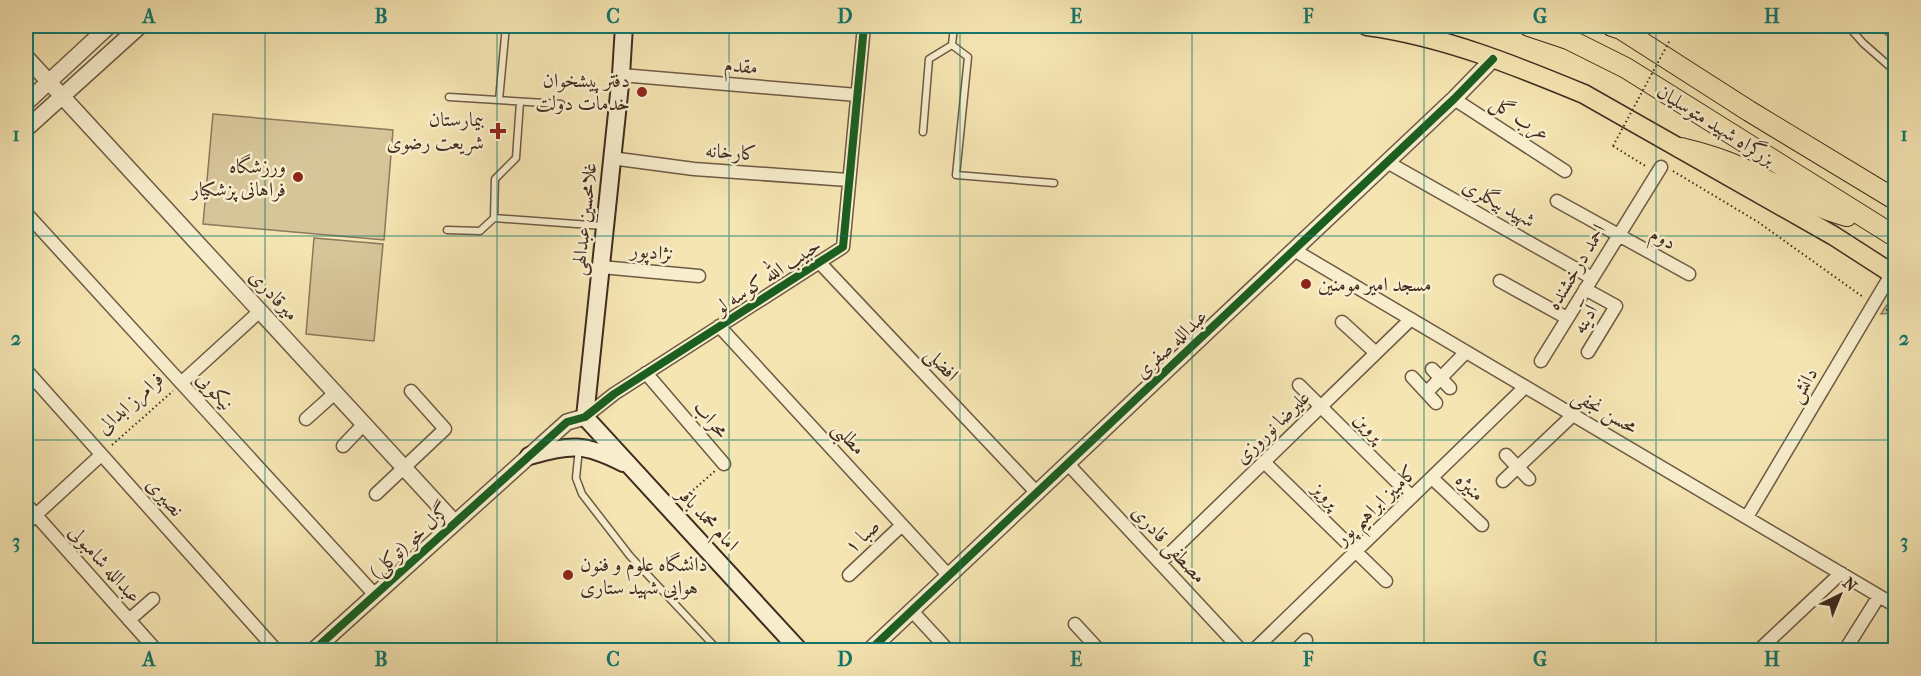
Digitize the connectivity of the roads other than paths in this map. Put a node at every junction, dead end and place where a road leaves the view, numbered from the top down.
1 (109, 26) edge
2 (140, 26) edge
3 (506, 26) edge
4 (624, 26) edge
5 (864, 26) edge
6 (954, 26) edge
7 (1367, 26) edge
8 (1529, 26) edge
9 (1612, 26) edge
10 (1848, 26) edge
11 (952, 45) junction
12 (26, 57) edge
13 (1493, 59) junction
14 (1896, 72) edge
15 (621, 75) junction
16 (48, 82) junction
17 (857, 95) junction
18 (61, 96) junction
19 (449, 97) dead end
20 (1454, 99) junction
21 (500, 100) junction
22 (520, 102) junction
23 (26, 103) edge
24 (561, 104) dead end
25 (26, 129) edge
26 (923, 132) dead end
27 (1681, 148) junction
28 (611, 158) junction
29 (1387, 162) junction
30 (1661, 167) road end
31 (1565, 171) dead end
32 (848, 180) junction
33 (1054, 183) dead end
34 (1896, 200) edge
35 (1557, 201) dead end
36 (26, 213) edge
37 (494, 218) junction
38 (1872, 222) junction
39 (605, 226) junction
40 (447, 230) dead end
41 (1618, 236) junction
42 (1896, 237) edge
43 (1294, 250) junction
44 (819, 262) junction
45 (601, 267) junction
46 (1689, 274) dead end
47 (1894, 274) edge
48 (699, 276) dead end
49 (1592, 278) junction
50 (1500, 280) dead end
51 (1585, 289) junction
52 (260, 311) junction
53 (1567, 318) junction
54 (1411, 319) junction
55 (1342, 322) dead end
56 (719, 326) junction
57 (1467, 352) junction
58 (1588, 352) dead end
59 (1376, 353) junction
60 (1541, 361) dead end
61 (1432, 369) dead end
62 (26, 370) edge
63 (646, 373) junction
64 (1412, 377) dead end
65 (1441, 378) junction
66 (181, 383) junction
67 (1299, 386) dead end
68 (1525, 387) junction
69 (1450, 388) dead end
70 (411, 391) dead end
71 (1427, 392) junction
72 (335, 393) junction
73 (1436, 403) dead end
74 (1320, 407) junction
75 (1573, 416) junction
76 (585, 417) junction
77 (306, 419) dead end
78 (364, 424) junction
79 (343, 446) dead end
80 (579, 447) junction
81 (101, 455) junction
82 (1506, 455) dead end
83 (529, 456) junction
84 (1264, 462) junction
85 (724, 464) road end
86 (1068, 464) junction
87 (403, 466) junction
88 (1518, 467) junction
89 (633, 469) junction
90 (1432, 478) junction
91 (1529, 479) dead end
92 (1503, 481) dead end
93 (1037, 493) junction
94 (376, 494) dead end
95 (1412, 497) junction
96 (26, 504) edge
97 (35, 515) junction
98 (1747, 517) junction
99 (455, 523) junction
100 (26, 524) edge
101 (902, 525) junction
102 (1482, 525) dead end
103 (1356, 552) junction
104 (1160, 563) junction
105 (1841, 573) junction
106 (849, 575) dead end
107 (949, 576) junction
108 (1386, 581) dead end
109 (375, 595) junction
110 (1879, 596) junction
111 (153, 599) dead end
112 (1896, 606) edge
113 (912, 611) junction
114 (129, 620) junction
115 (1075, 624) dead end
116 (1306, 640) dead end
117 (156, 651) edge
118 (276, 651) edge
119 (314, 651) edge
120 (718, 651) edge
121 (800, 651) edge
122 (870, 651) edge
123 (948, 651) edge
124 (1100, 651) edge
125 (1241, 651) edge
126 (1254, 651) edge
127 (1296, 651) edge
128 (1759, 651) edge
129 (1845, 651) edge

1 - 16 street
2 - 18 street
3 - 21 lane
4 - 15 main road, غلامحسین عبدالهی
5 - 17 street, حبیب الله کوسه لو
6 - 11 lane
7 - 13 main road
8 - 38 highway, بزرگراه شهید متوسلیان
9 - 34 highway, بزرگراه شهید متوسلیان
10 - 14 lane
11 - 26 lane
11 - 33 lane
12 - 16 street
13 - 20 street, عبدالله صفری
13 - 27 main road
15 - 17 street, مقدم
15 - 28 main road, غلامحسین عبدالهی
16 - 18 street, میرقادری
16 - 23 street
17 - 32 street, حبیب الله کوسه لو
18 - 25 street
18 - 52 street, میرقادری
19 - 21 lane
20 - 29 street, عبدالله صفری
20 - 31 street, عرب گل
21 - 22 lane
22 - 24 lane
22 - 37 lane
27 - 38 highway
27 - 47 main road
28 - 32 street, کارخانه
28 - 39 main road, غلامحسین عبدالهی
29 - 43 street, عبدالله صفری
29 - 49 street, شهید بیگلری
30 - 41 street, احمد درخشنده
32 - 44 street, حبیب الله کوسه لو
35 - 41 street, دوم
36 - 66 street, نیکویی
37 - 39 lane
37 - 40 lane
38 - 42 highway, بزرگراه شهید متوسلیان
39 - 45 main road, غلامحسین عبدالهی
41 - 46 street, دوم
41 - 49 street, احمد درخشنده
43 - 54 street, محسن نجفی
43 - 86 street, عبدالله صفری
44 - 56 street, حبیب الله کوسه لو
44 - 93 street, افضلی
45 - 48 street, نژادپور
45 - 76 main road, غلامحسین عبدالهی
47 - 98 street, دانش
49 - 51 street, احمد درخشنده
50 - 53 street
51 - 53 street, احمد درخشنده
51 - 58 street, آدینه
52 - 66 street, فرامرز ابدالی
52 - 72 street, میرقادری
53 - 60 street, احمد درخشنده
54 - 57 street, محسن نجفی
54 - 59 street, علیرضا نوروزی
55 - 59 street
56 - 63 street, حبیب الله کوسه لو
56 - 101 street, مطلبی
57 - 65 street
57 - 68 street, محسن نجفی
59 - 74 street, علیرضا نوروزی
61 - 65 street
62 - 81 street, نصیری
63 - 76 street, حبیب الله کوسه لو
63 - 85 street, محراب
64 - 71 street
65 - 69 street
65 - 71 street
66 - 109 street, نیکویی
67 - 74 street, پروین
68 - 75 street, محسن نجفی
68 - 90 street, کامبیز ابراهیم پور
70 - 87 street
71 - 73 street
72 - 77 street
72 - 78 street, میرقادری
74 - 84 street, علیرضا نوروزی
74 - 95 street, پروین
75 - 88 street
75 - 98 street, محسن نجفی
76 - 83 street, گزل خو (توکلی)
76 - 89 main road, امام محمد باقر
78 - 79 street
78 - 87 street, میرقادری
80 - 83 main road
80 - 89 main road
80 - 120 lane
81 - 97 street, فرامرز ابدالی
81 - 118 street, نصیری
82 - 88 street
83 - 99 street, گزل خو (توکلی)
84 - 103 street, پرویز
84 - 104 street, علیرضا نوروزی
86 - 93 street, عبدالله صفری
86 - 104 street, مصطفی قادری
87 - 94 street
87 - 99 street, میرقادری
88 - 91 street
88 - 92 street
89 - 121 main road, امام محمد باقر
90 - 95 street, کامبیز ابراهیم پور
90 - 102 street, منیژه
93 - 107 street, عبدالله صفری
95 - 103 street, کامبیز ابراهیم پور
96 - 97 street, عبدالله شامبولی
97 - 100 street, فرامرز ابدالی
97 - 114 street, عبدالله شامبولی
98 - 105 street, محسن نجفی
99 - 109 street, گزل خو (توکلی)
101 - 106 street, صبا ۱
101 - 107 street, مطلبی
103 - 108 street, پرویز
103 - 126 street, کامبیز ابراهیم پور
104 - 125 street, مصطفی قادری
105 - 110 street, محسن نجفی
105 - 128 street
107 - 113 street, عبدالله صفری
109 - 119 street, گزل خو (توکلی)
110 - 112 street, محسن نجفی
110 - 129 street
111 - 114 street
113 - 122 street, عبدالله صفری
113 - 123 street
114 - 117 street, عبدالله شامبولی
115 - 124 street
116 - 127 street

